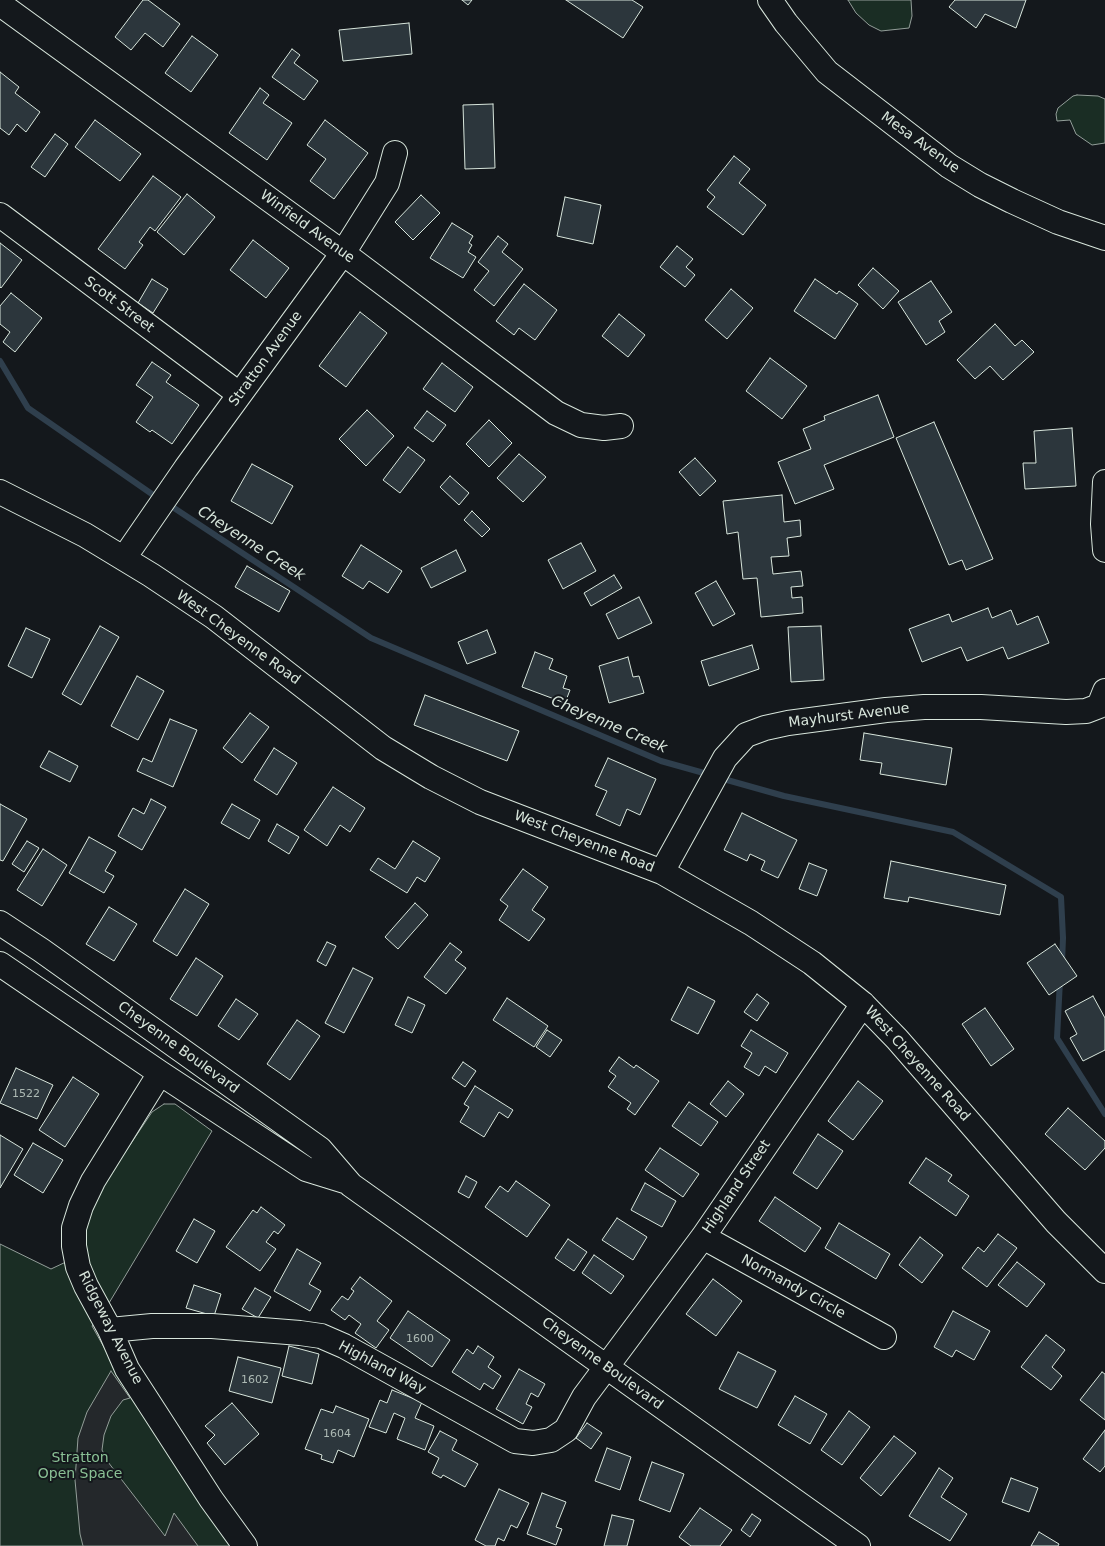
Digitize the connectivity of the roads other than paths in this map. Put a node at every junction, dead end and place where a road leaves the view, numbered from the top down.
1 (770, 0) edge
2 (0, 4) edge
3 (395, 153) dead end
4 (0, 215) edge
5 (1105, 238) edge
6 (343, 254) junction
7 (239, 394) junction
8 (621, 426) dead end
9 (1105, 482) edge
10 (0, 492) edge
11 (1105, 550) edge
12 (124, 558) junction
13 (1105, 691) edge
14 (662, 872) junction
15 (0, 923) edge
16 (0, 964) edge
17 (863, 1004) junction
18 (160, 1073) junction
19 (348, 1182) junction
20 (703, 1237) junction
21 (1105, 1271) edge
22 (110, 1330) junction
23 (884, 1337) dead end
24 (606, 1368) junction
25 (245, 1546) edge
26 (858, 1546) edge

1 - 5 street, Mesa Avenue
2 - 6 street, Winfield Avenue
3 - 6 street, Stratton Avenue
4 - 7 street, Scott Street
6 - 7 street, Stratton Avenue
6 - 8 street, Winfield Avenue
7 - 12 street, Stratton Avenue
9 - 11 street
10 - 12 street, West Cheyenne Road
12 - 14 street, West Cheyenne Road
13 - 14 street, Mayhurst Avenue
14 - 17 street, West Cheyenne Road
15 - 19 street, Cheyenne Boulevard
16 - 18 street, Cheyenne Boulevard
17 - 20 street, Highland Street
17 - 21 street, West Cheyenne Road
18 - 19 street, Cheyenne Boulevard
18 - 22 street, Ridgeway Avenue
19 - 24 street, Cheyenne Boulevard
20 - 23 street, Normandy Circle
20 - 24 street, Highland Street
22 - 24 street, Highland Way
22 - 25 street, Ridgeway Avenue
24 - 26 street, Cheyenne Boulevard

